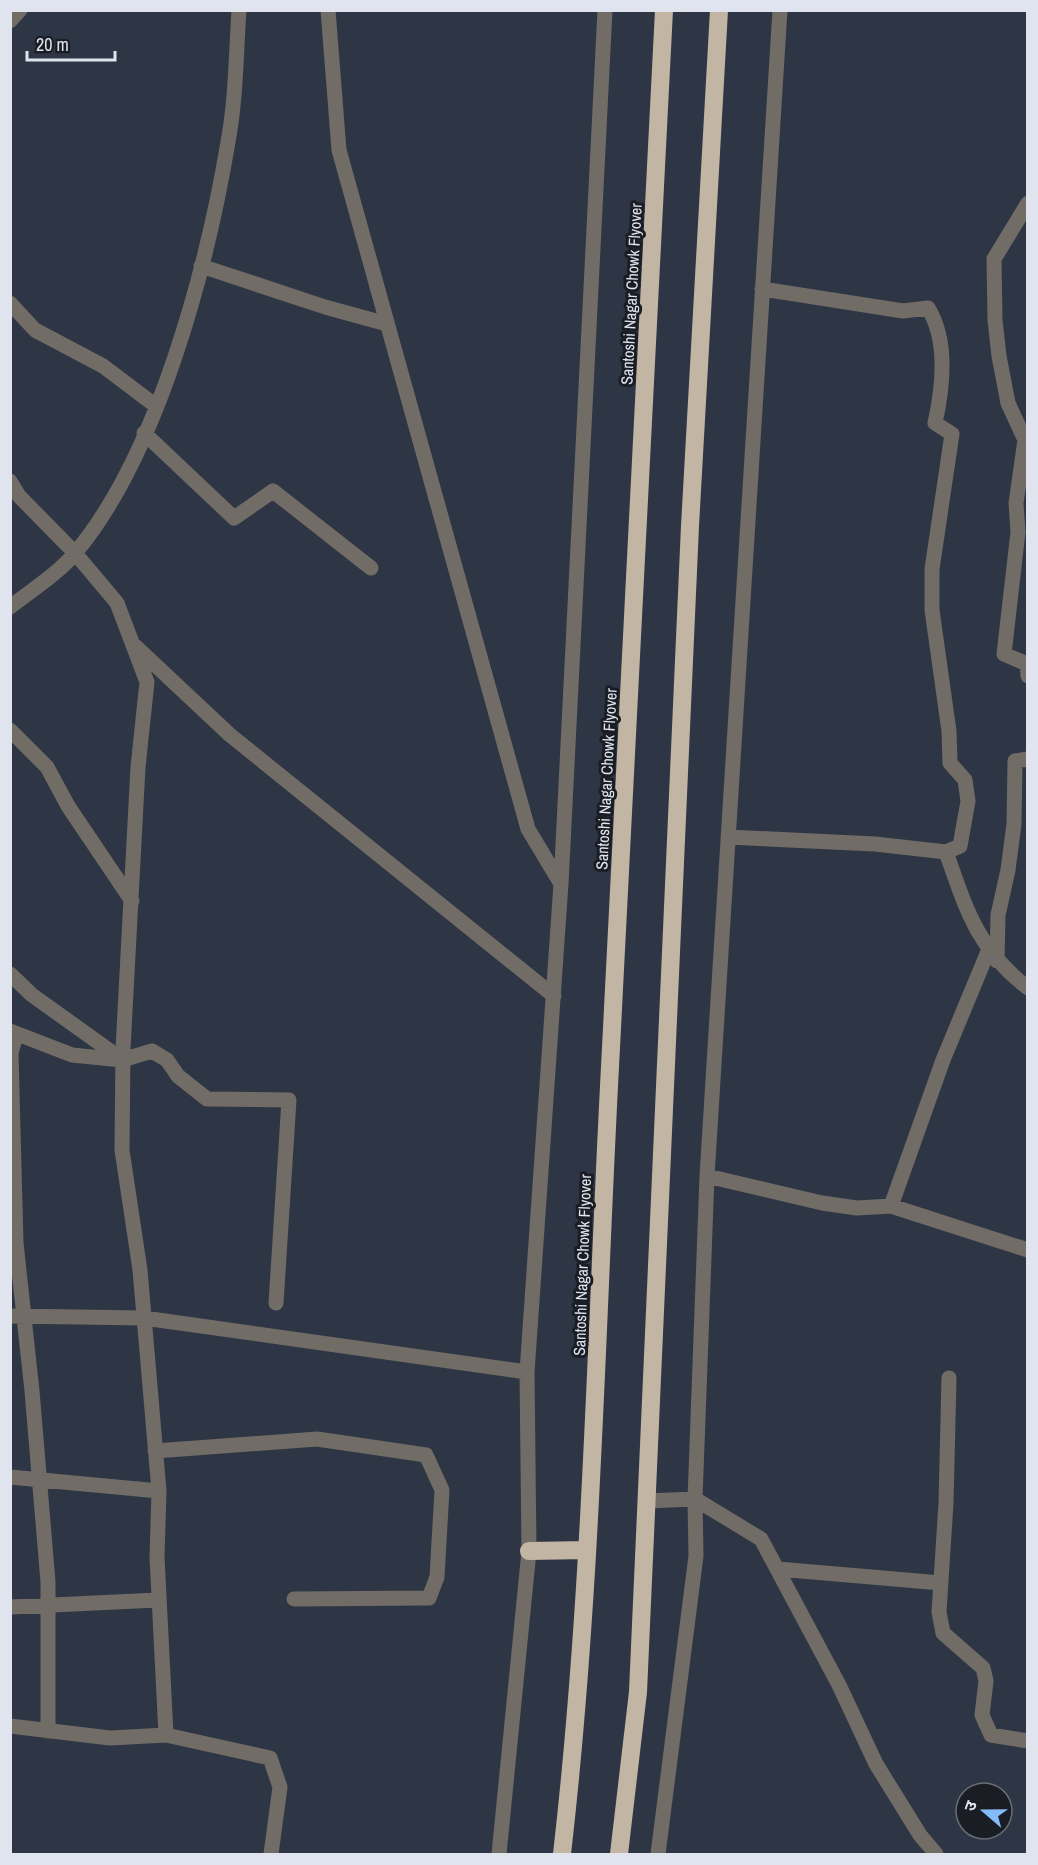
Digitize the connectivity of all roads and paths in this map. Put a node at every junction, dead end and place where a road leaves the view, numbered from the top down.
1 (20, 10) edge
2 (239, 10) edge
3 (328, 10) edge
4 (605, 10) edge
5 (664, 10) edge
6 (718, 10) edge
7 (780, 10) edge
8 (10, 21) edge
9 (1028, 203) edge
10 (201, 266) junction
11 (762, 289) junction
12 (10, 303) edge
13 (387, 324) junction
14 (156, 406) junction
15 (144, 433) junction
16 (10, 482) edge
17 (75, 553) junction
18 (371, 568) dead end
19 (10, 608) edge
20 (129, 640) junction
21 (1028, 676) edge
22 (10, 730) edge
23 (1028, 759) edge
24 (728, 837) junction
25 (946, 852) junction
26 (561, 884) junction
27 (132, 901) junction
28 (993, 955) junction
29 (10, 974) edge
30 (1028, 988) edge
31 (554, 996) junction
32 (13, 1033) edge
33 (123, 1060) junction
34 (707, 1176) junction
35 (13, 1190) edge
36 (891, 1206) junction
37 (1028, 1250) edge
38 (276, 1303) dead end
39 (17, 1316) edge
40 (144, 1318) junction
41 (527, 1371) junction
42 (949, 1378) dead end
43 (155, 1451) junction
44 (10, 1478) edge
45 (40, 1481) junction
46 (159, 1491) junction
47 (695, 1499) junction
48 (646, 1501) junction
49 (586, 1550) junction
50 (529, 1551) junction
51 (778, 1569) junction
52 (941, 1583) junction
53 (294, 1599) dead end
54 (158, 1600) junction
55 (10, 1607) edge
56 (48, 1607) junction
57 (10, 1726) edge
58 (48, 1731) junction
59 (166, 1735) junction
60 (1028, 1741) edge
61 (271, 1854) edge
62 (499, 1854) edge
63 (562, 1854) edge
64 (619, 1854) edge
65 (658, 1854) edge
66 (936, 1854) edge

1 - 8 street
2 - 10 street
3 - 13 street
4 - 26 street
5 - 49 highway, Santoshi Nagar Chowk Flyover
6 - 48 highway
7 - 11 street
9 - 21 street
10 - 13 street
10 - 14 street
11 - 24 street
11 - 25 street
12 - 14 street
13 - 26 street
14 - 15 street
15 - 17 street
15 - 18 street
16 - 17 street
17 - 19 street
17 - 20 street
20 - 27 street
20 - 31 street
22 - 27 street
23 - 28 street
24 - 25 street
24 - 34 street
25 - 28 street
26 - 31 street
27 - 33 street
28 - 30 street
28 - 36 street
29 - 33 street
31 - 41 street
32 - 33 street
32 - 35 street
33 - 38 street
33 - 40 street
34 - 36 street
34 - 47 street
35 - 39 street
36 - 37 street
39 - 40 street
39 - 45 street
40 - 41 street
40 - 43 street
41 - 50 street
42 - 52 street
43 - 46 street
43 - 53 street
44 - 45 street
45 - 46 street
45 - 56 street
46 - 54 street
47 - 48 street
47 - 51 street
47 - 65 street
48 - 64 highway
49 - 50 highway
49 - 63 highway, Santoshi Nagar Chowk Flyover
50 - 62 street
51 - 52 street
51 - 66 street
52 - 60 street
54 - 56 street
54 - 59 street
55 - 56 street
56 - 58 street
57 - 58 street
58 - 59 street
59 - 61 street

